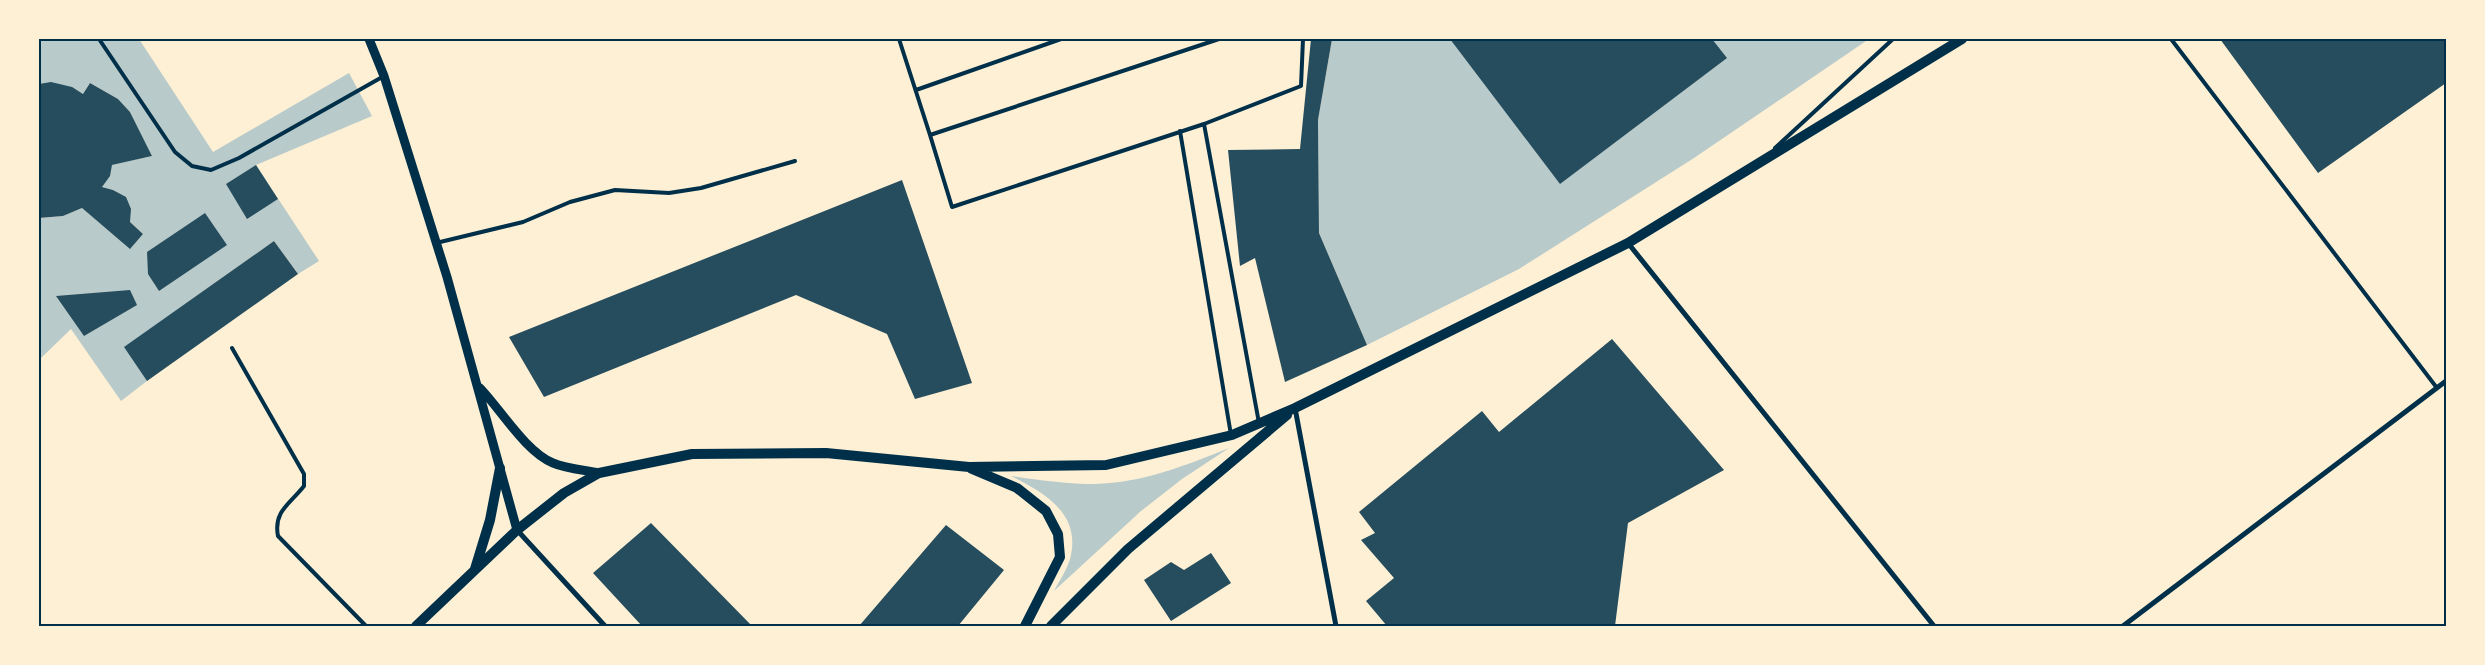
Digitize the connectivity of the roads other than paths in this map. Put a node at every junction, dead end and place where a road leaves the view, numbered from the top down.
1 (100, 39) edge
2 (369, 39) edge
3 (899, 39) edge
4 (1061, 39) edge
5 (1218, 39) edge
6 (1303, 39) edge
7 (1892, 39) edge
8 (1962, 39) edge
9 (2171, 39) edge
10 (384, 76) junction
11 (916, 90) junction
12 (1204, 124) junction
13 (1180, 131) junction
14 (930, 135) junction
15 (795, 161) dead end
16 (1750, 170) junction
17 (436, 243) junction
18 (1628, 243) junction
19 (232, 348) dead end
20 (2446, 381) edge
21 (478, 386) junction
22 (2437, 388) junction
23 (1295, 408) junction
24 (1259, 423) junction
25 (1232, 435) junction
26 (969, 467) junction
27 (500, 468) junction
28 (599, 473) junction
29 (517, 530) junction
30 (474, 570) junction
31 (366, 626) edge
32 (416, 626) edge
33 (605, 626) edge
34 (1025, 626) edge
35 (1051, 626) edge
36 (1336, 626) edge
37 (1934, 626) edge
38 (2123, 626) edge

1 - 10 lane
2 - 10 street
3 - 11 lane
4 - 11 lane
5 - 14 lane
6 - 12 lane
7 - 16 lane
8 - 16 main road
9 - 22 lane
10 - 17 street
11 - 14 lane
12 - 13 lane
12 - 24 lane
13 - 14 lane
13 - 25 lane
15 - 17 lane
16 - 18 main road
17 - 21 street
18 - 23 main road
18 - 37 street
19 - 31 lane
20 - 22 street
21 - 27 street
21 - 28 street
22 - 38 street
23 - 24 main road
23 - 35 main road
23 - 36 street
24 - 25 main road
25 - 26 main road
26 - 28 main road
26 - 34 main road
27 - 29 street
27 - 30 main road
28 - 29 main road
29 - 30 main road
29 - 33 street
30 - 32 main road

